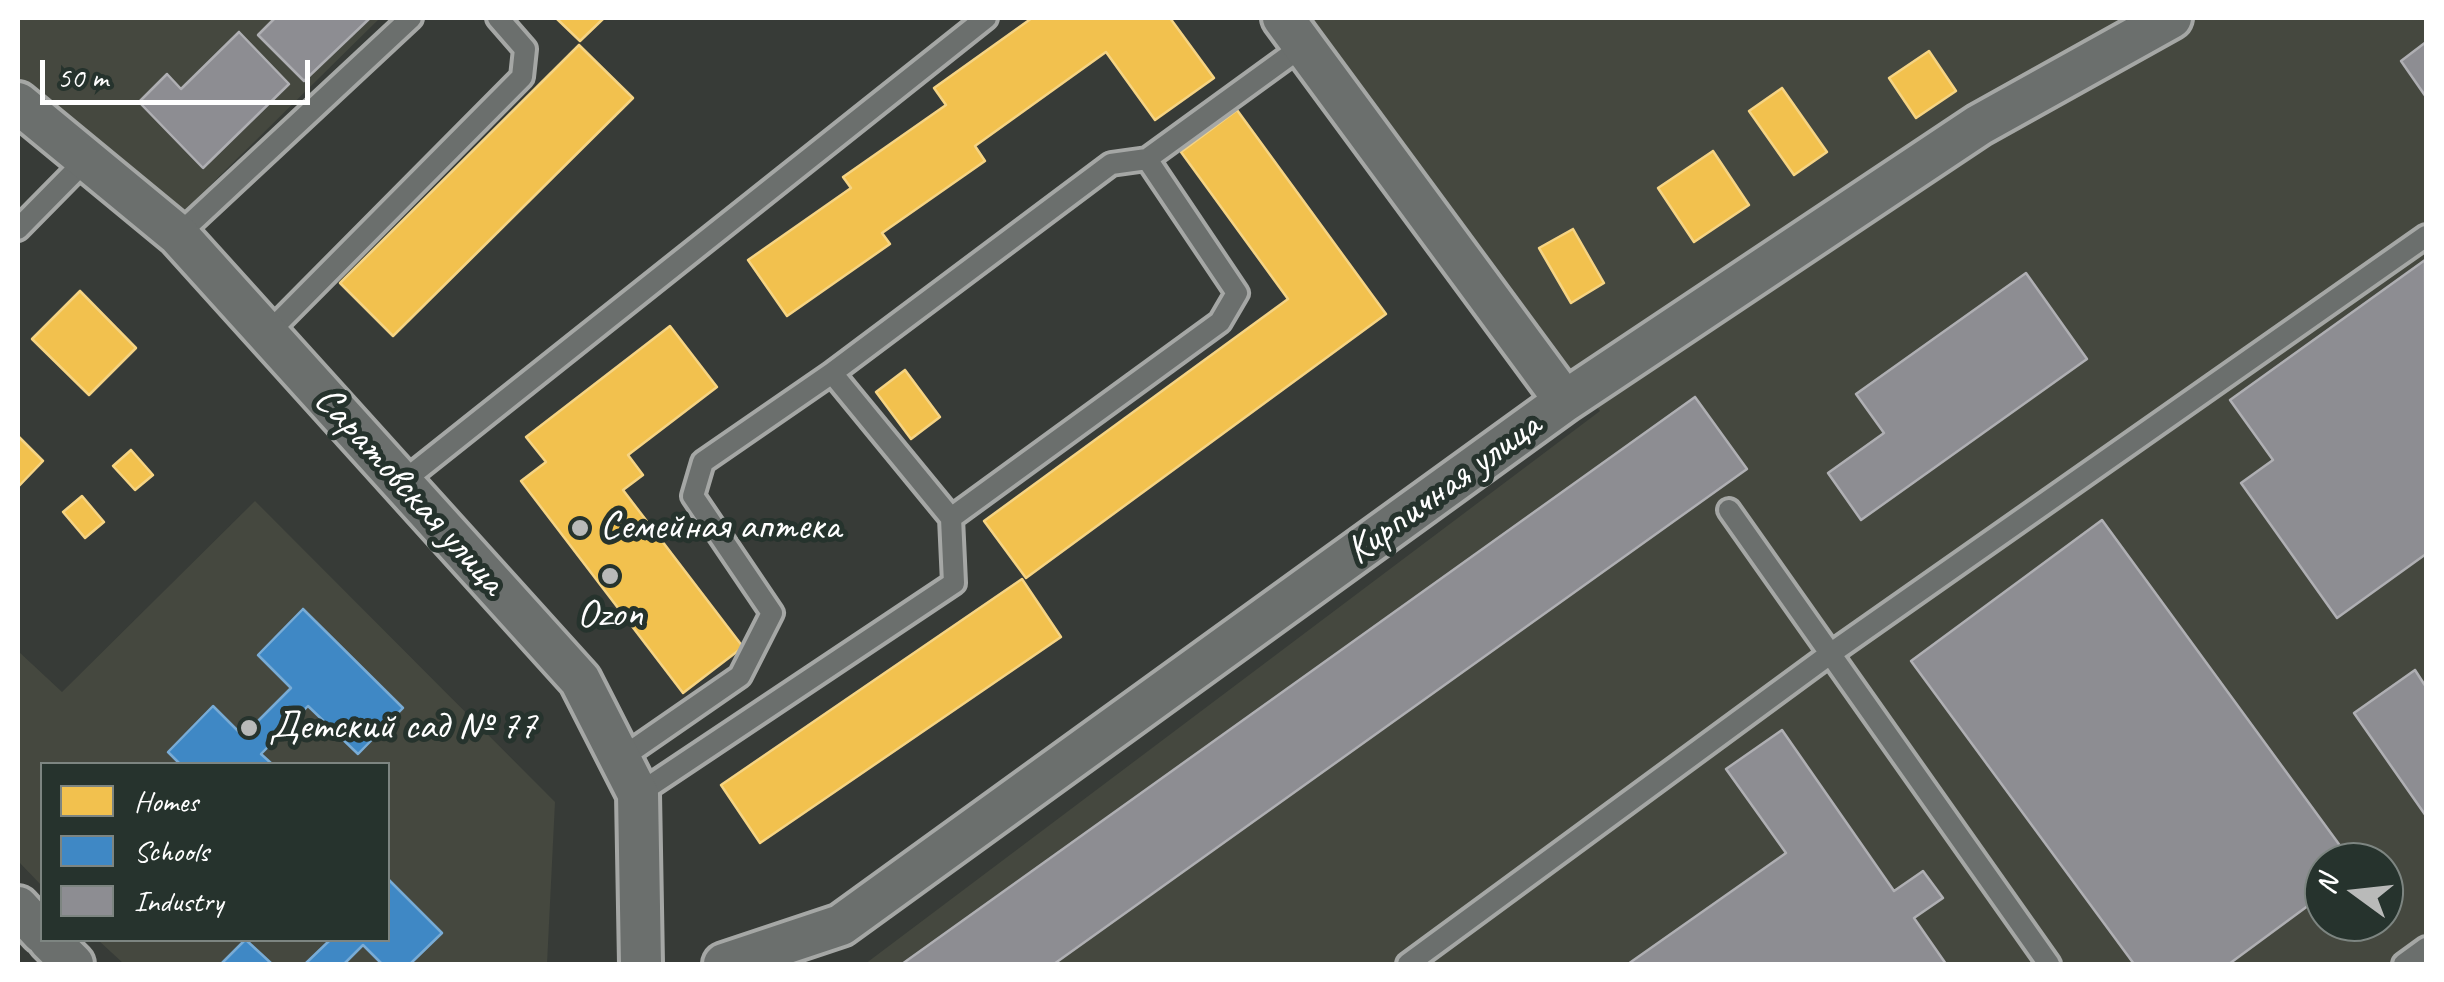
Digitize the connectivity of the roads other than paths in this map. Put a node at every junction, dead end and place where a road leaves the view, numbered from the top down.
1 (411, 18) edge
2 (498, 18) edge
3 (986, 18) edge
4 (2171, 18) edge
5 (1294, 31) edge
6 (18, 103) edge
7 (1147, 159) junction
8 (86, 160) junction
9 (18, 229) edge
10 (178, 236) junction
11 (2426, 236) edge
12 (267, 334) junction
13 (832, 374) junction
14 (1565, 402) junction
15 (401, 483) junction
16 (1730, 510) dead end
17 (951, 518) junction
18 (1830, 654) junction
19 (629, 776) junction
20 (18, 907) edge
21 (40, 931) edge
22 (51, 942) edge
23 (2426, 948) edge
24 (73, 964) edge
25 (642, 964) edge
26 (724, 964) edge
27 (1408, 964) edge
28 (2049, 964) edge
29 (2404, 964) edge

1 - 10 lane
2 - 12 lane
3 - 15 lane
4 - 14 street, Кирпичная улица
5 - 7 lane
5 - 14 street
6 - 8 street, Саратовская улица
7 - 13 lane
7 - 17 lane
8 - 9 lane
8 - 10 street, Саратовская улица
10 - 12 street, Саратовская улица
11 - 18 lane
12 - 15 street, Саратовская улица
13 - 17 lane
13 - 19 lane
14 - 26 street, Кирпичная улица
15 - 19 street, Саратовская улица
16 - 18 lane
17 - 19 lane
18 - 27 lane
18 - 28 lane
19 - 25 street, Саратовская улица
20 - 21 street
22 - 24 street
23 - 29 lane

